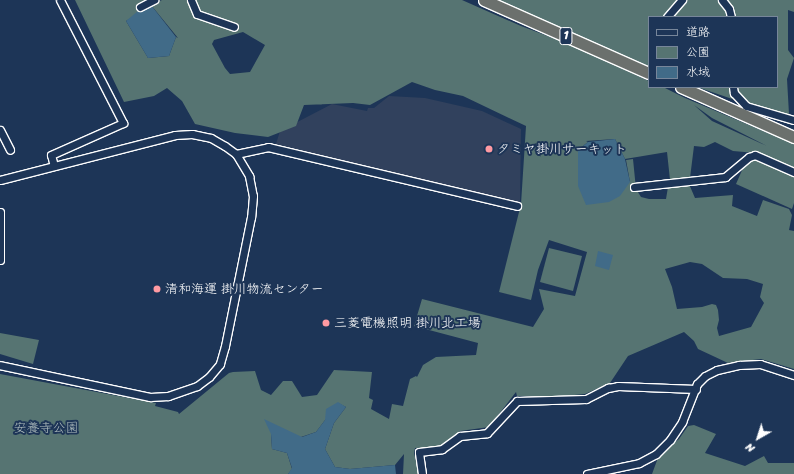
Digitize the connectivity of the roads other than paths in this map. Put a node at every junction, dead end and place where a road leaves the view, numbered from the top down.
1 (60, 0) edge
2 (154, 0) edge
3 (191, 0) edge
4 (484, 0) edge
5 (682, 0) edge
6 (722, 0) edge
7 (140, 7) dead end
8 (668, 16) edge
9 (731, 16) edge
10 (234, 27) dead end
11 (648, 73) edge
12 (683, 88) edge
13 (733, 88) edge
14 (794, 120) edge
15 (0, 130) edge
16 (794, 137) edge
17 (10, 150) dead end
18 (236, 154) junction
19 (54, 166) junction
20 (794, 172) edge
21 (0, 180) edge
22 (634, 187) dead end
23 (517, 206) dead end
24 (0, 212) edge
25 (0, 260) edge
26 (0, 365) edge
27 (794, 375) edge
28 (696, 388) junction
29 (422, 474) edge
30 (587, 474) edge

1 - 19 street
2 - 7 street
3 - 10 street
4 - 11 highway, 1
5 - 8 street
6 - 9 street
12 - 16 highway
13 - 14 street
15 - 17 street
18 - 19 street
18 - 23 street
18 - 26 street
19 - 21 street
20 - 22 street
24 - 25 street
27 - 28 street
28 - 29 street
28 - 30 street

